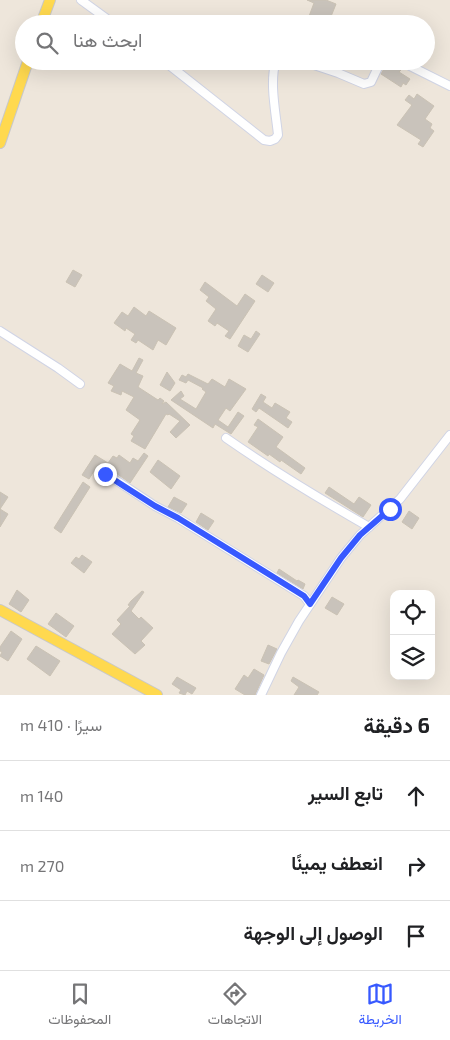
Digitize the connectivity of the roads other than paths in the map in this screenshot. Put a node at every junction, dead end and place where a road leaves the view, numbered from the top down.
1 (50, 0) edge
2 (82, 0) edge
3 (44, 15) edge
4 (102, 15) edge
5 (25, 70) edge
6 (175, 70) edge
7 (274, 70) edge
8 (329, 70) edge
9 (377, 70) edge
10 (418, 70) edge
11 (450, 86) edge
12 (0, 143) edge
13 (0, 331) edge
14 (80, 384) dead end
15 (450, 435) edge
16 (226, 438) dead end
17 (105, 474) dead end
18 (369, 527) junction
19 (310, 604) junction
20 (0, 610) edge
21 (157, 695) edge
22 (261, 695) edge

1 - 3 main road
2 - 4 street
5 - 12 main road
6 - 7 street
8 - 9 street
10 - 11 street
13 - 14 street
15 - 18 street
16 - 18 street
17 - 19 street
18 - 19 street
19 - 22 street
20 - 21 main road

